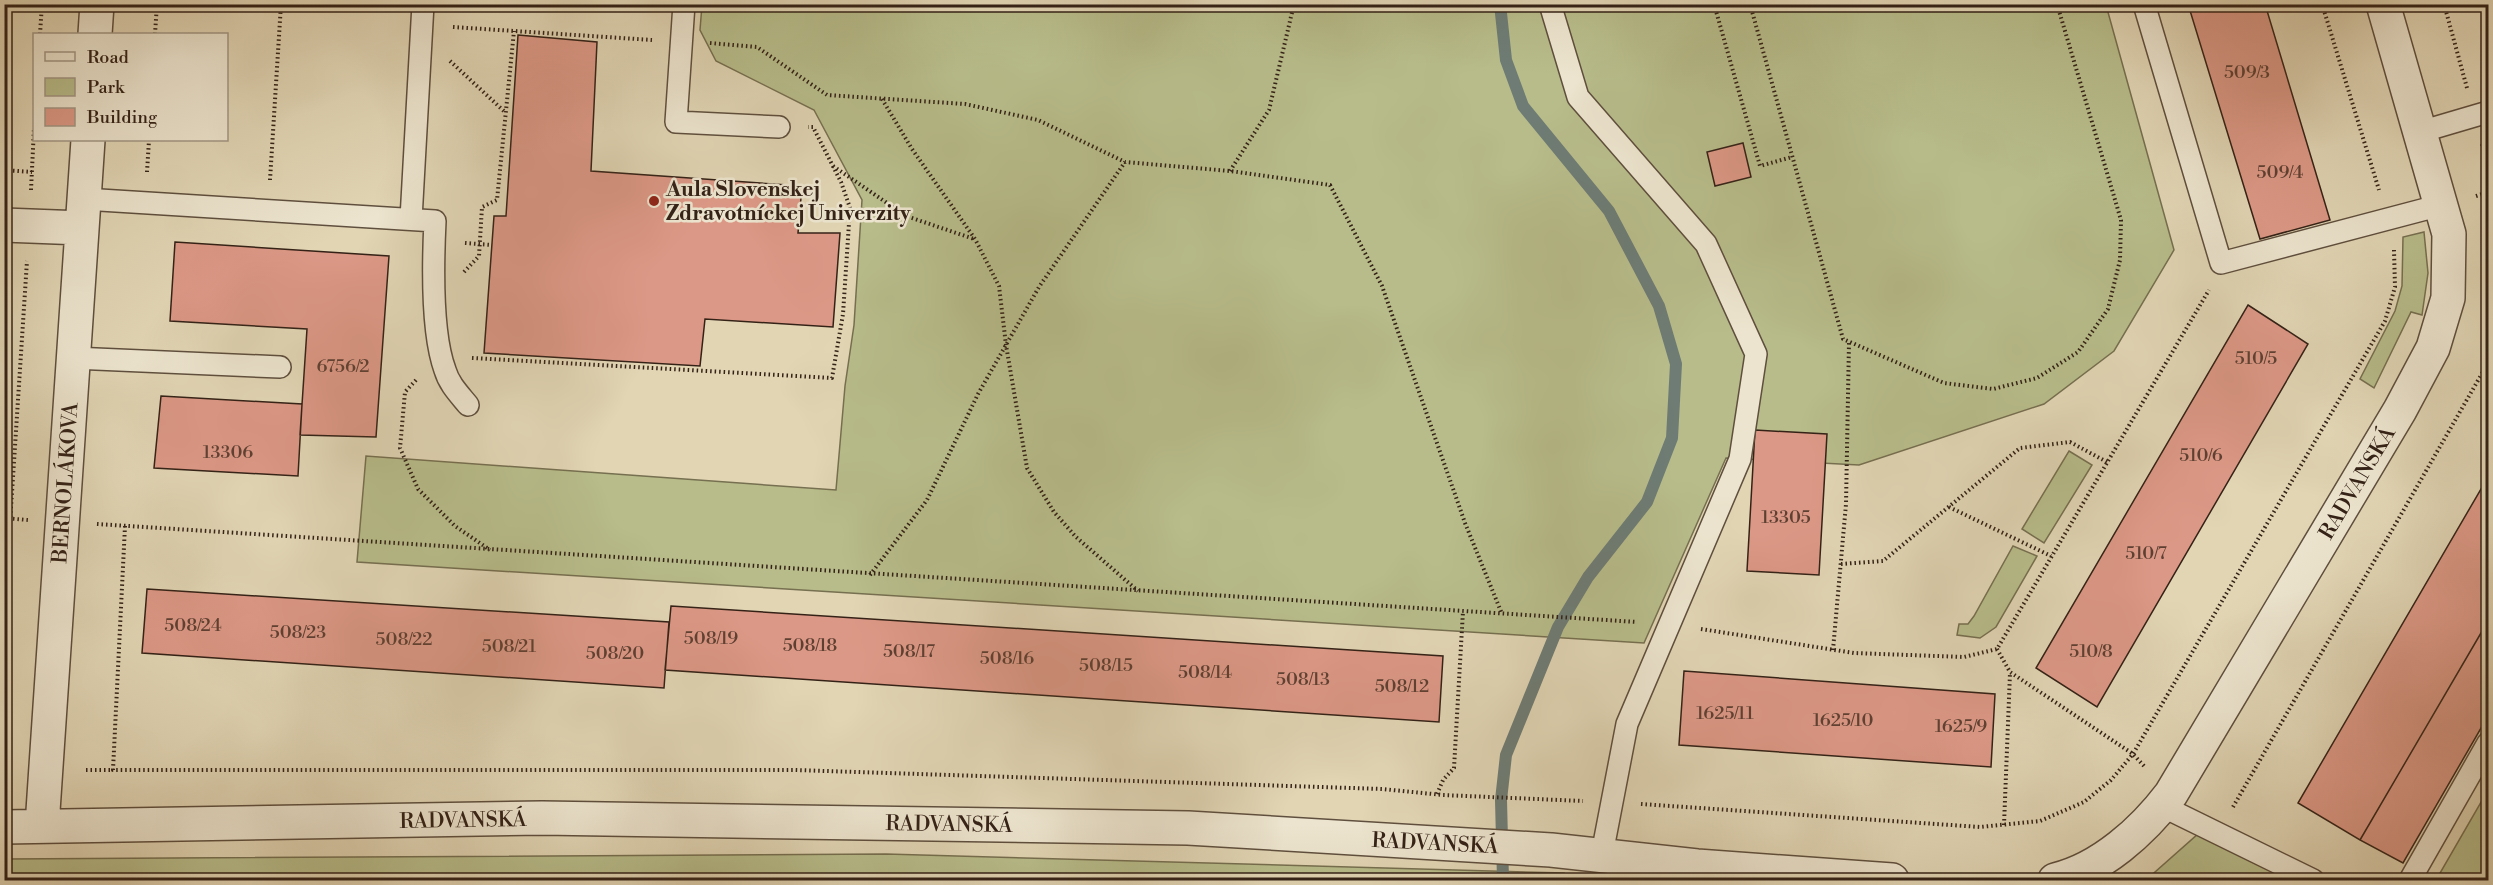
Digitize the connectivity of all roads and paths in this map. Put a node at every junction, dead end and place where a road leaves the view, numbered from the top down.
1 (42, 4) edge
2 (97, 4) edge
3 (157, 4) edge
4 (281, 4) edge
5 (684, 4) edge
6 (1294, 4) edge
7 (1550, 4) edge
8 (1714, 4) edge
9 (1750, 4) edge
10 (2057, 4) edge
11 (2144, 4) edge
12 (2322, 4) edge
13 (2383, 4) edge
14 (422, 22) edge
15 (514, 31) junction
16 (40, 33) edge
17 (95, 33) edge
18 (155, 33) edge
19 (681, 42) junction
20 (882, 99) junction
21 (2488, 112) edge
22 (507, 114) junction
23 (779, 127) joint
24 (2420, 132) junction
25 (33, 141) edge
26 (88, 141) edge
27 (1792, 157) junction
28 (1125, 162) junction
29 (833, 165) junction
30 (4, 170) edge
31 (1230, 171) junction
32 (32, 172) junction
33 (2441, 205) junction
34 (268, 210) junction
35 (83, 214) junction
36 (411, 219) junction
37 (2388, 219) junction
38 (17, 226) edge
39 (975, 239) junction
40 (480, 244) junction
41 (492, 244) dead end
42 (460, 277) dead end
43 (2212, 284) dead end
44 (1849, 342) junction
45 (1006, 345) junction
46 (441, 353) junction
47 (464, 357) dead end
48 (73, 358) junction
49 (2488, 363) edge
50 (280, 367) dead end
51 (468, 405) dead end
52 (2107, 462) junction
53 (1949, 507) junction
54 (4, 518) edge
55 (11, 518) junction
56 (30, 520) dead end
57 (90, 524) dead end
58 (125, 526) junction
59 (490, 550) junction
60 (2051, 556) junction
61 (1841, 564) junction
62 (6, 571) edge
63 (870, 575) junction
64 (1139, 591) junction
65 (1463, 611) junction
66 (1502, 614) junction
67 (4, 616) edge
68 (1612, 621) dead end
69 (1671, 624) junction
70 (1997, 649) junction
71 (1833, 650) junction
72 (2010, 672) junction
73 (2488, 743) edge
74 (2133, 754) junction
75 (86, 770) dead end
76 (113, 770) junction
77 (1437, 794) junction
78 (1611, 802) junction
79 (2162, 806) junction
80 (2004, 825) junction
81 (42, 826) junction
82 (4, 827) edge
83 (2218, 834) junction
84 (1602, 854) junction
85 (2488, 864) edge
86 (1892, 880) edge
87 (2055, 880) edge
88 (2313, 880) edge
89 (2410, 880) edge
90 (2479, 880) edge

1 - 16 path
2 - 17 street
3 - 18 path
4 - 34 path
5 - 19 lane
6 - 31 path
7 - 69 lane
8 - 27 path
9 - 27 path
10 - 44 path
11 - 37 lane
12 - 37 path
13 - 24 street, RADVANSKÁ
14 - 15 path
14 - 22 path
14 - 36 lane
15 - 19 path
15 - 22 path
19 - 20 path
19 - 23 lane
20 - 28 path
20 - 39 path
21 - 24 lane
22 - 40 path
23 - 29 path
24 - 33 street, RADVANSKÁ
25 - 32 path
26 - 35 street, BERNOLÁKOVA
27 - 44 path
28 - 31 path
28 - 45 path
29 - 39 path
29 - 47 path
30 - 32 path
31 - 66 path
32 - 38 path
33 - 37 lane
33 - 79 street, RADVANSKÁ
34 - 35 lane
34 - 36 lane
35 - 38 street
35 - 48 street, BERNOLÁKOVA
36 - 46 lane
37 - 74 path
38 - 55 path
39 - 45 path
40 - 41 path
40 - 42 path
43 - 52 path
44 - 61 path
45 - 63 path
45 - 64 path
46 - 51 lane
46 - 59 path
48 - 50 lane
48 - 81 street, BERNOLÁKOVA
49 - 83 path
52 - 53 path
52 - 60 path
53 - 60 path
53 - 61 path
54 - 55 path
55 - 56 path
55 - 62 path
57 - 58 path
58 - 59 path
58 - 76 path
59 - 63 path
60 - 70 path
61 - 71 path
62 - 67 path
63 - 64 path
64 - 65 path
65 - 66 path
65 - 77 path
66 - 68 path
69 - 71 path
69 - 78 lane
70 - 71 path
70 - 72 path
72 - 74 path
72 - 80 path
73 - 89 lane
74 - 80 path
75 - 76 path
76 - 77 path
77 - 78 path
78 - 80 path
78 - 84 lane
79 - 83 lane
79 - 87 street, RADVANSKÁ
81 - 82 street, RADVANSKÁ
81 - 84 street, RADVANSKÁ
83 - 88 lane
84 - 86 street, RADVANSKÁ
85 - 90 path

